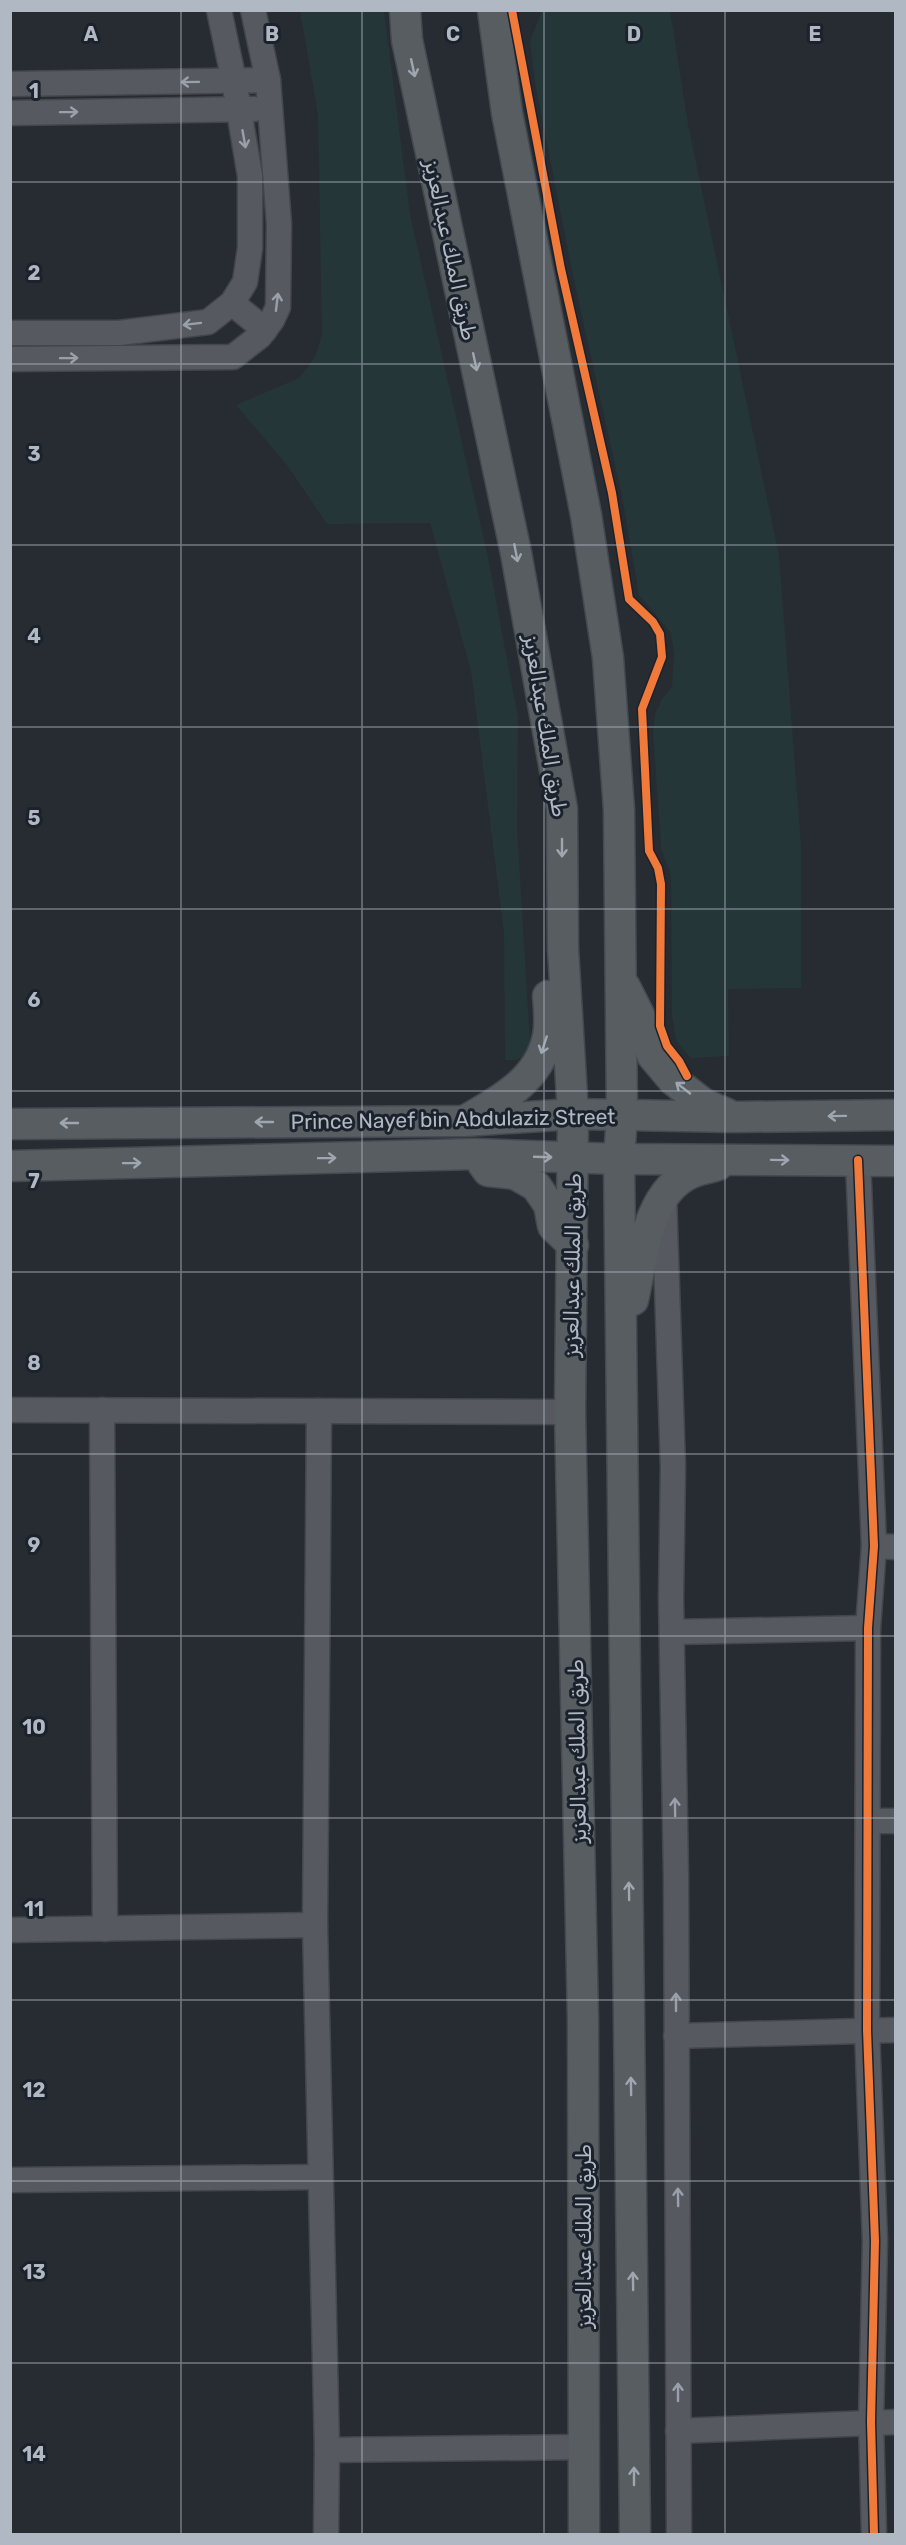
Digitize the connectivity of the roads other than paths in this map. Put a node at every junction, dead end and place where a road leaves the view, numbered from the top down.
1 (219, 10) edge
2 (253, 10) edge
3 (405, 10) edge
4 (492, 10) edge
5 (268, 80) junction
6 (234, 81) junction
7 (10, 84) edge
8 (270, 108) junction
9 (239, 109) junction
10 (10, 113) edge
11 (232, 303) junction
12 (265, 330) junction
13 (10, 333) edge
14 (10, 359) edge
15 (563, 949) junction
16 (621, 979) junction
17 (573, 1114) junction
18 (622, 1115) junction
19 (896, 1115) edge
20 (733, 1117) junction
21 (464, 1121) junction
22 (10, 1124) edge
23 (475, 1154) junction
24 (574, 1158) junction
25 (739, 1159) junction
26 (619, 1160) junction
27 (858, 1160) junction
28 (896, 1161) edge
29 (10, 1166) edge
30 (664, 1194) junction
31 (573, 1245) junction
32 (623, 1341) junction
33 (10, 1410) edge
34 (102, 1410) junction
35 (320, 1411) junction
36 (570, 1412) junction
37 (885, 1547) edge
38 (868, 1628) junction
39 (672, 1632) junction
40 (868, 1821) junction
41 (896, 1821) edge
42 (315, 1925) junction
43 (105, 1929) junction
44 (10, 1930) edge
45 (867, 2030) junction
46 (896, 2030) edge
47 (675, 2036) junction
48 (321, 2177) junction
49 (10, 2180) edge
50 (885, 2241) edge
51 (871, 2422) junction
52 (896, 2422) edge
53 (678, 2431) junction
54 (584, 2447) junction
55 (327, 2450) junction
56 (326, 2535) edge
57 (584, 2535) edge
58 (634, 2535) edge
59 (679, 2535) edge
60 (874, 2535) edge

1 - 6 street
2 - 5 street
3 -> 15 main road, طريق الملك عبدالعزيز
4 - 16 main road
5 - 6 street
5 - 8 street
6 -> 7 street
6 - 9 street
8 - 9 street
12 -> 8 street
10 -> 9 street
9 -> 11 street
11 - 12 street
11 -> 13 street
14 -> 12 street
15 - 17 main road, طريق الملك عبدالعزيز
15 -> 21 main road
16 - 18 main road
20 -> 16 main road
17 - 18 main road, Prince Nayef bin Abdulaziz Street
17 - 21 main road, Prince Nayef bin Abdulaziz Street
17 - 24 main road, طريق الملك عبدالعزيز
18 - 20 main road, Prince Nayef bin Abdulaziz Street
18 - 26 main road
19 -> 20 main road, Prince Nayef bin Abdulaziz Street
21 -> 22 main road, Prince Nayef bin Abdulaziz Street
23 -> 24 main road, Prince Nayef bin Abdulaziz Street
29 -> 23 main road, Prince Nayef bin Abdulaziz Street
23 - 31 main road
24 - 26 main road, Prince Nayef bin Abdulaziz Street
24 - 31 main road, طريق الملك عبدالعزيز
25 - 26 main road, Prince Nayef bin Abdulaziz Street
25 -> 27 main road, Prince Nayef bin Abdulaziz Street
25 - 30 main road
26 - 32 main road
27 - 28 main road, Prince Nayef bin Abdulaziz Street
27 - 37 street
30 - 32 main road
30 - 39 street
31 - 36 main road, طريق الملك عبدالعزيز
58 -> 32 main road
33 - 34 street
34 - 35 street
34 - 43 street
35 - 36 street
35 - 42 street
36 - 54 main road, طريق الملك عبدالعزيز
37 - 38 street
38 - 39 street
38 - 40 street
47 -> 39 street
40 - 41 street
40 - 45 street
42 - 43 street
42 - 48 street
43 - 44 street
45 - 46 street
45 - 47 street
45 - 50 street
53 -> 47 street
48 - 49 street
48 - 55 street
50 - 51 street
51 - 52 street
51 - 53 street
51 - 60 street
53 - 59 street
54 - 55 street
54 - 57 main road, طريق الملك عبدالعزيز
55 - 56 street

